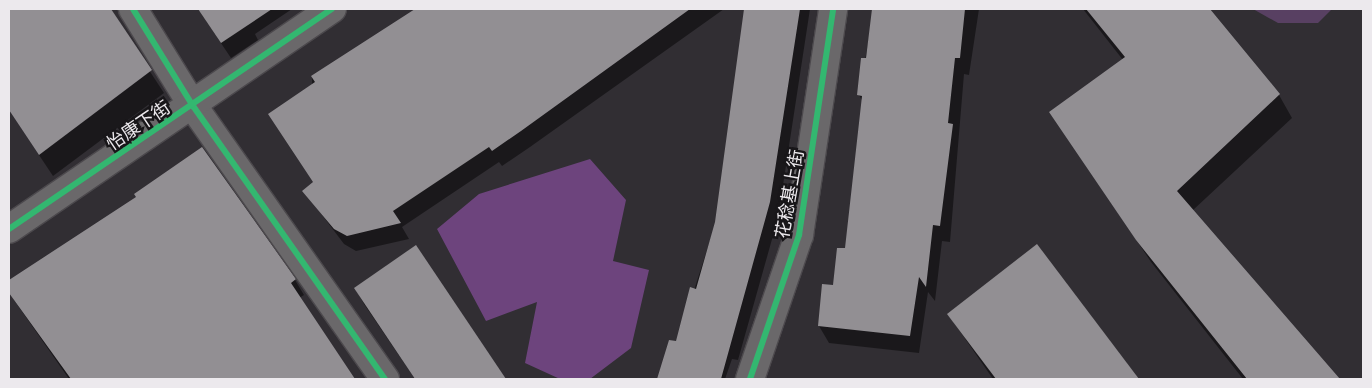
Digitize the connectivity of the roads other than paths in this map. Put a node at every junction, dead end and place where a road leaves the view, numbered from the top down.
1 (132, 9) edge
2 (332, 9) edge
3 (833, 9) edge
4 (193, 106) junction
5 (9, 229) edge
6 (385, 379) edge
7 (750, 379) edge

1 - 4 street
2 - 4 street, 怡康下街
3 - 7 street, 花稔基上街
4 - 5 street, 怡康下街
4 - 6 street

